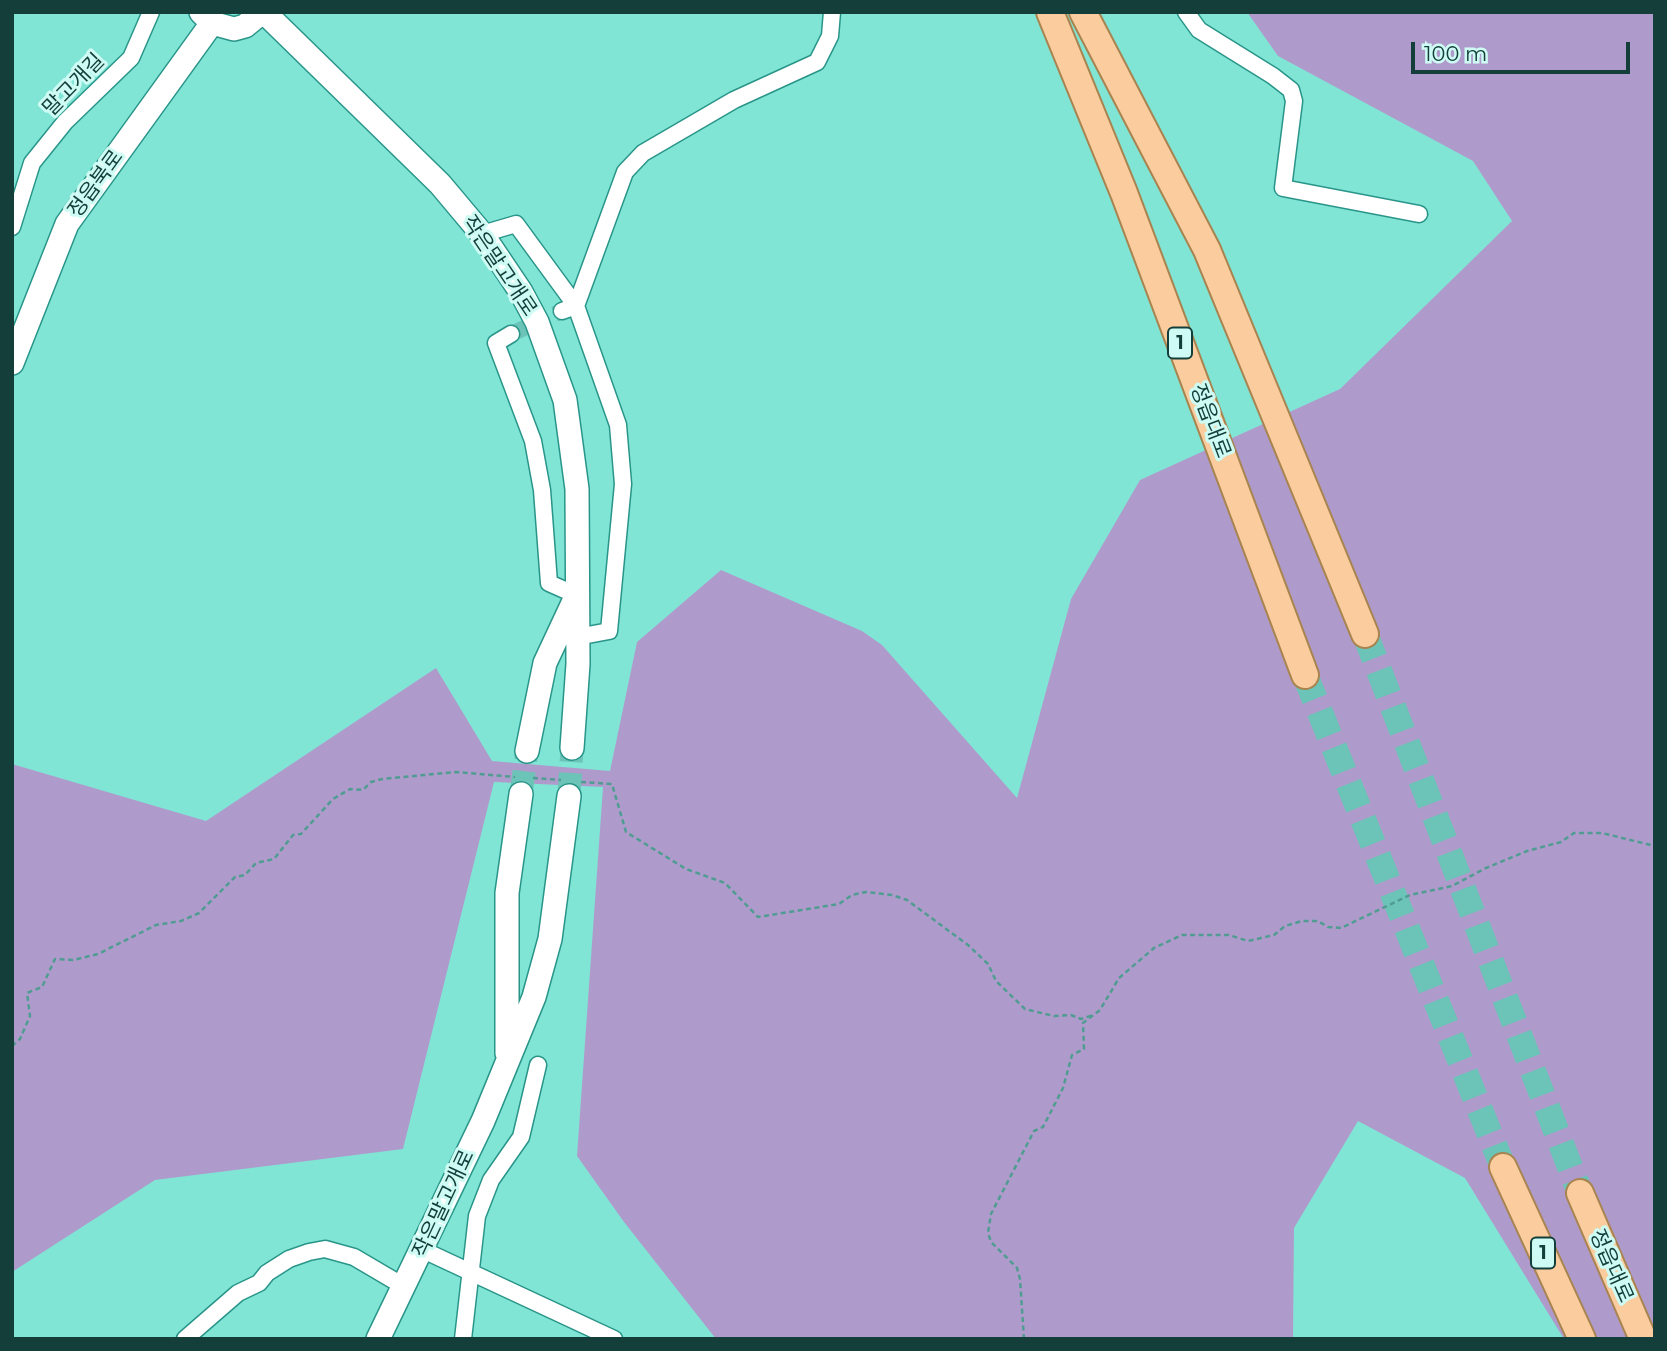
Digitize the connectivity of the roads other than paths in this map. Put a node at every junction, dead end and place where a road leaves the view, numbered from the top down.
1 (150, 12) edge
2 (263, 12) edge
3 (832, 12) edge
4 (1033, 12) edge
5 (1050, 12) edge
6 (1084, 12) edge
7 (1186, 12) edge
8 (206, 18) edge
9 (1124, 193) junction
10 (1419, 214) dead end
11 (12, 227) edge
12 (482, 234) junction
13 (569, 309) junction
14 (511, 334) dead end
15 (12, 363) edge
16 (576, 595) junction
17 (1365, 634) tunnel mouth
18 (577, 637) junction
19 (1305, 675) tunnel mouth
20 (572, 748) tunnel mouth
21 (527, 751) tunnel mouth
22 (521, 794) tunnel mouth
23 (569, 796) tunnel mouth
24 (538, 1065) dead end
25 (507, 1068) junction
26 (1503, 1167) tunnel mouth
27 (1580, 1193) tunnel mouth
28 (423, 1250) junction
29 (471, 1274) junction
30 (405, 1287) junction
31 (185, 1339) edge
32 (378, 1339) edge
33 (463, 1339) edge
34 (614, 1339) edge
35 (1582, 1339) edge
36 (1643, 1339) edge

1 - 11 street, 말고개길
2 - 8 street, 정읍북로
2 - 12 street, 작은말고개로
3 - 13 street
4 - 9 main road
5 - 9 main road, 정읍대로 / 1
6 - 17 main road
7 - 10 street
8 - 15 street, 정읍북로
9 - 19 main road, 정읍대로 / 1
12 - 13 street
12 - 16 street, 작은말고개로
13 - 18 street
14 - 16 street
16 - 18 street, 작은말고개로
16 - 21 street, 작은말고개로
18 - 20 street, 작은말고개로
22 - 25 street, 작은말고개로
23 - 25 street, 작은말고개로
24 - 29 street
25 - 28 street, 작은말고개로
26 - 35 main road, 1
27 - 36 main road, 정읍대로
28 - 29 street
28 - 30 street, 작은말고개로
29 - 33 street
29 - 34 street
30 - 31 street
30 - 32 street, 작은말고개로

